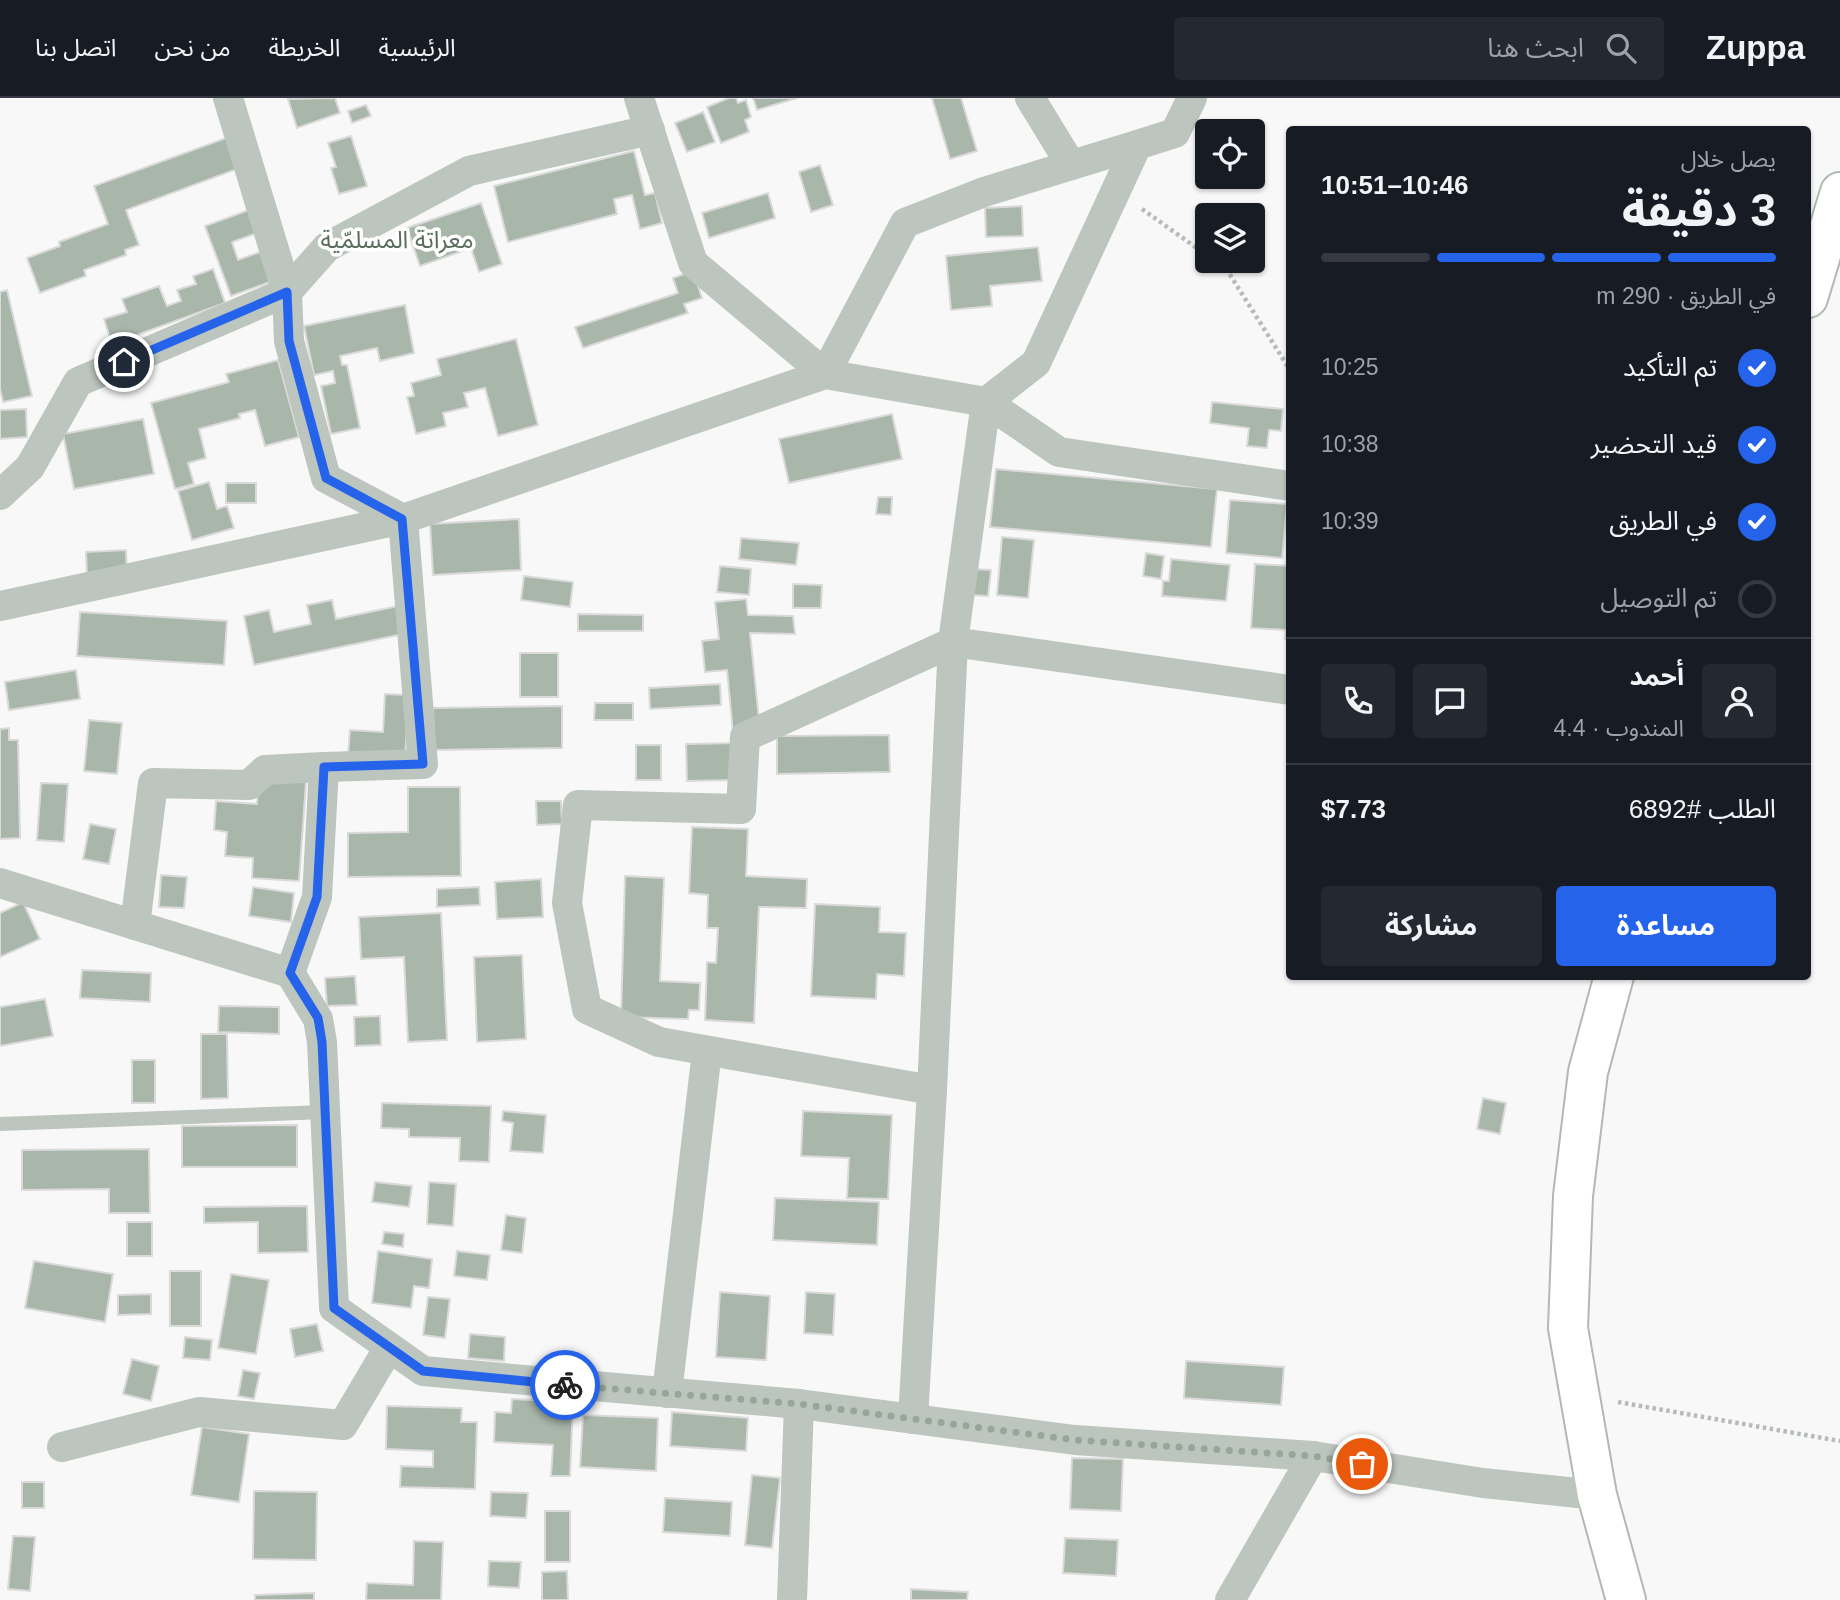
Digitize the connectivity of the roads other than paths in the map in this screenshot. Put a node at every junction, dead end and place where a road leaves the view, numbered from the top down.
1 (228, 98) edge
2 (639, 98) edge
3 (1030, 98) edge
4 (1192, 98) edge
5 (650, 130) junction
6 (1137, 145) junction
7 (1071, 164) junction
8 (1840, 192) edge
9 (1811, 288) edge
10 (287, 292) junction
11 (825, 374) junction
12 (986, 402) junction
13 (1286, 485) edge
14 (0, 495) edge
15 (402, 519) junction
16 (0, 606) edge
17 (953, 642) junction
18 (1286, 689) edge
19 (324, 767) junction
20 (0, 883) edge
21 (135, 925) junction
22 (290, 973) junction
23 (1613, 980) edge
24 (707, 1051) junction
25 (932, 1090) junction
26 (325, 1112) junction
27 (0, 1124) edge
28 (388, 1349) junction
29 (667, 1393) junction
30 (799, 1404) junction
31 (913, 1419) junction
32 (62, 1447) dead end
33 (1313, 1456) junction
34 (1597, 1495) junction
35 (792, 1600) edge
36 (1230, 1600) edge
37 (1626, 1600) edge

1 - 10 street
2 - 5 street
3 - 7 street
4 - 6 street
5 - 10 street
5 - 11 street
6 - 7 street
6 - 12 street
7 - 11 street
8 - 9 street
10 - 14 street
10 - 15 street
11 - 12 street
11 - 15 street
12 - 13 street
12 - 17 street
15 - 16 street
15 - 19 street
17 - 18 street
17 - 24 street
17 - 25 street
19 - 21 street
19 - 22 street
20 - 21 street
21 - 22 street
22 - 26 street
23 - 34 street
24 - 25 street
24 - 29 street
25 - 31 street
26 - 27 lane
26 - 28 street
28 - 29 street
28 - 32 street
29 - 30 street
30 - 31 street
30 - 35 street
31 - 33 street
33 - 34 street
33 - 36 street
34 - 37 street

